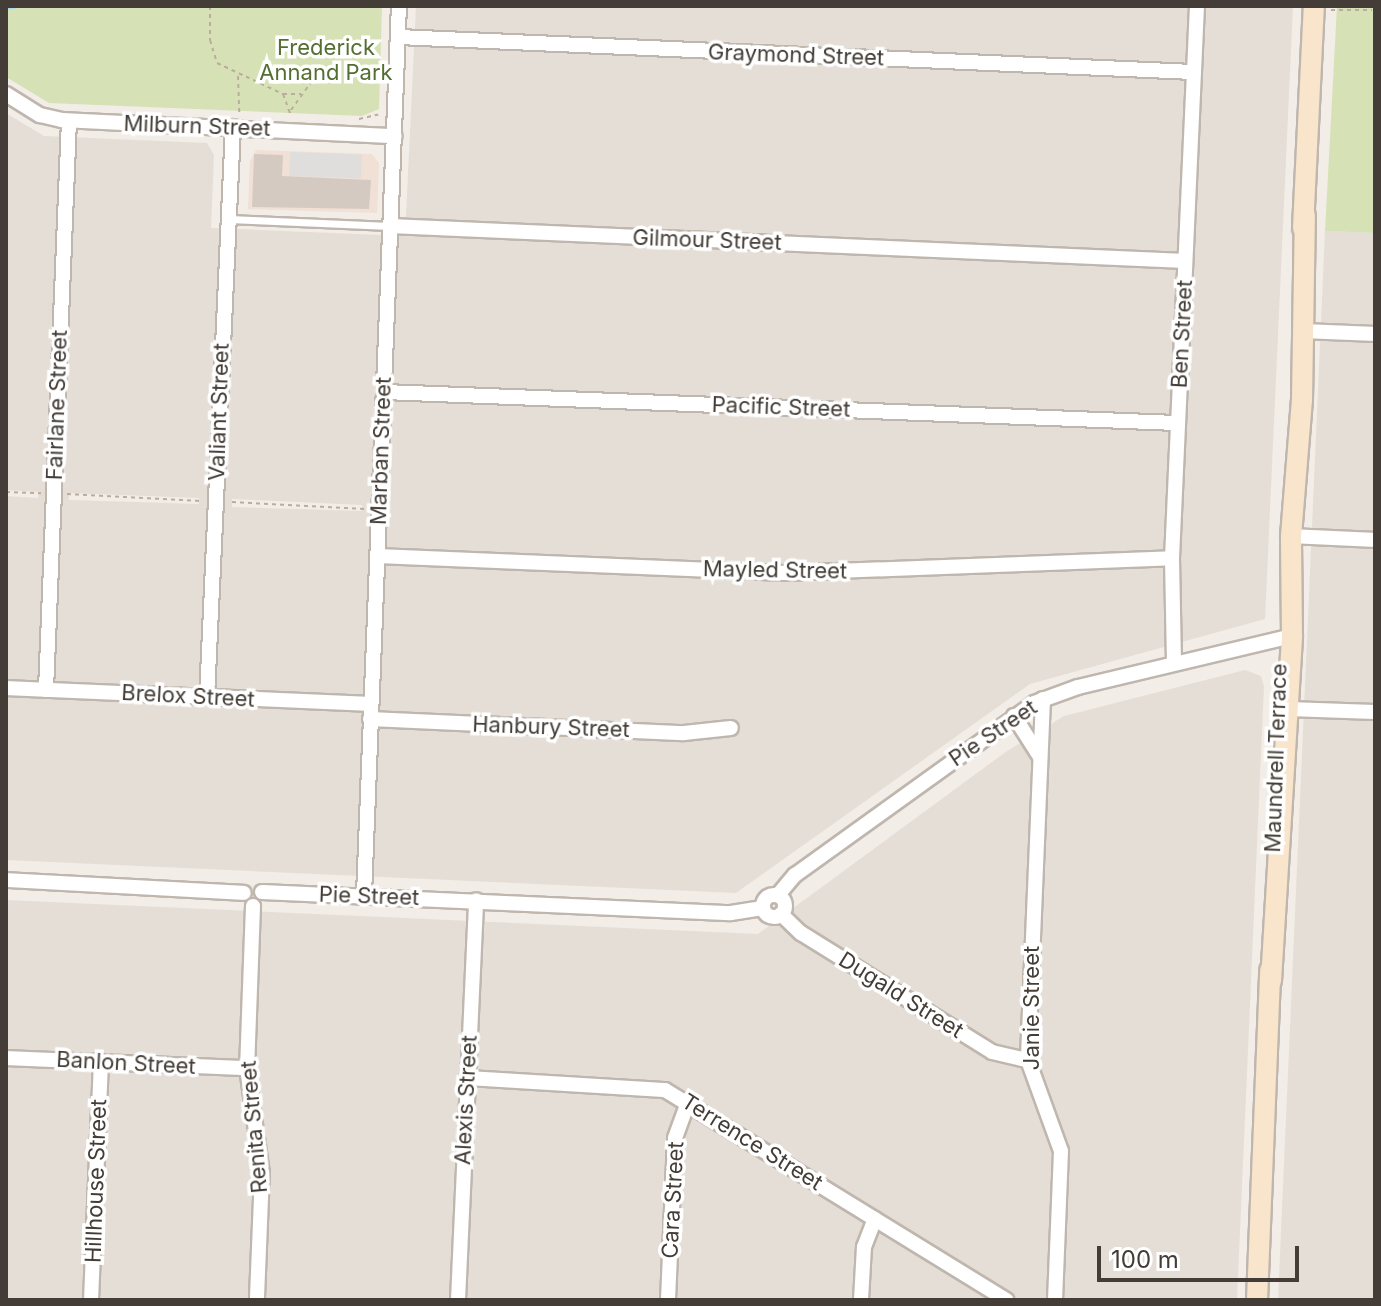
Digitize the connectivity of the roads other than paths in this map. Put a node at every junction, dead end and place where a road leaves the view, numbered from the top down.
1 (399, 6) edge
2 (1197, 6) edge
3 (1314, 8) edge
4 (398, 37) junction
5 (1194, 72) junction
6 (6, 94) edge
7 (69, 121) junction
8 (236, 121) junction
9 (395, 136) junction
10 (1305, 215) junction
11 (228, 219) junction
12 (390, 226) junction
13 (1185, 261) junction
14 (1304, 331) junction
15 (1375, 334) edge
16 (384, 392) junction
17 (1178, 423) junction
18 (1296, 432) junction
19 (1291, 536) junction
20 (1375, 540) edge
21 (377, 556) junction
22 (1172, 558) junction
23 (1286, 638) junction
24 (1174, 663) junction
25 (6, 688) edge
26 (46, 690) junction
27 (207, 697) junction
28 (1043, 699) junction
29 (1288, 709) junction
30 (371, 712) junction
31 (1375, 712) edge
32 (1014, 716) junction
33 (731, 728) dead end
34 (1040, 757) junction
35 (6, 880) edge
36 (364, 895) junction
37 (778, 895) junction
38 (249, 899) junction
39 (476, 900) junction
40 (763, 908) junction
41 (781, 914) junction
42 (1271, 981) junction
43 (6, 1058) edge
44 (1028, 1060) junction
45 (101, 1062) junction
46 (247, 1068) junction
47 (467, 1078) junction
48 (688, 1102) junction
49 (875, 1219) junction
50 (91, 1300) edge
51 (257, 1300) edge
52 (458, 1300) edge
53 (668, 1300) edge
54 (861, 1300) edge
55 (1007, 1300) edge
56 (1055, 1300) edge
57 (1257, 1300) edge

1 - 4 street, Marban Street
2 - 5 street, Ben Street
3 - 10 main road, Maundrell Terrace
4 - 5 street, Graymond Street
4 - 9 street, Marban Street
5 - 13 street, Ben Street
6 - 7 street, Milburn Street
7 - 8 street, Milburn Street
7 - 26 street, Fairlane Street
8 - 9 street, Milburn Street
8 - 11 street, Valiant Street
9 - 12 street, Marban Street
10 - 14 main road, Maundrell Terrace
10 - 18 main road, Maundrell Terrace
11 - 12 lane, Gilmour Street
11 - 27 street, Valiant Street
12 - 13 street, Gilmour Street
12 - 16 street, Marban Street
13 - 17 street, Ben Street
14 - 15 street
14 - 18 main road, Maundrell Terrace
16 - 17 street, Pacific Street
16 - 21 street, Marban Street
17 - 22 street, Ben Street
18 - 19 main road, Maundrell Terrace
19 - 20 street
19 - 23 main road, Maundrell Terrace
21 - 22 street, Mayled Street
21 - 30 street, Marban Street
22 - 24 street, Ben Street
23 - 24 street, Pie Street
23 - 29 main road, Maundrell Terrace
23 - 42 main road, Maundrell Terrace
24 - 28 street, Pie Street
25 - 26 street, Brelox Street
26 - 27 street, Brelox Street
27 - 30 street, Brelox Street
28 - 32 street, Pie Street
28 - 34 street, Janie Street
29 - 31 street
29 - 42 main road, Maundrell Terrace
30 - 33 street, Hanbury Street
30 - 36 street, Marban Street
32 - 34 street
32 - 37 street, Pie Street
34 - 44 street, Janie Street
35 - 38 street
36 - 38 street, Pie Street
36 - 39 street, Pie Street
37 - 40 street
37 - 41 street
38 - 46 street, Renita Street
39 - 40 street, Pie Street
39 - 47 street, Alexis Street
40 - 41 street
41 - 44 street, Dugald Street
42 - 57 main road, Maundrell Terrace
43 - 45 street, Banlon Street
44 - 56 street, Janie Street
45 - 46 street, Banlon Street
45 - 50 street, Hillhouse Street
46 - 51 street, Renita Street
47 - 48 street, Terrence Street
47 - 52 street, Alexis Street
48 - 49 street, Terrence Street
48 - 53 street, Cara Street
49 - 54 street
49 - 55 street, Terrence Street

